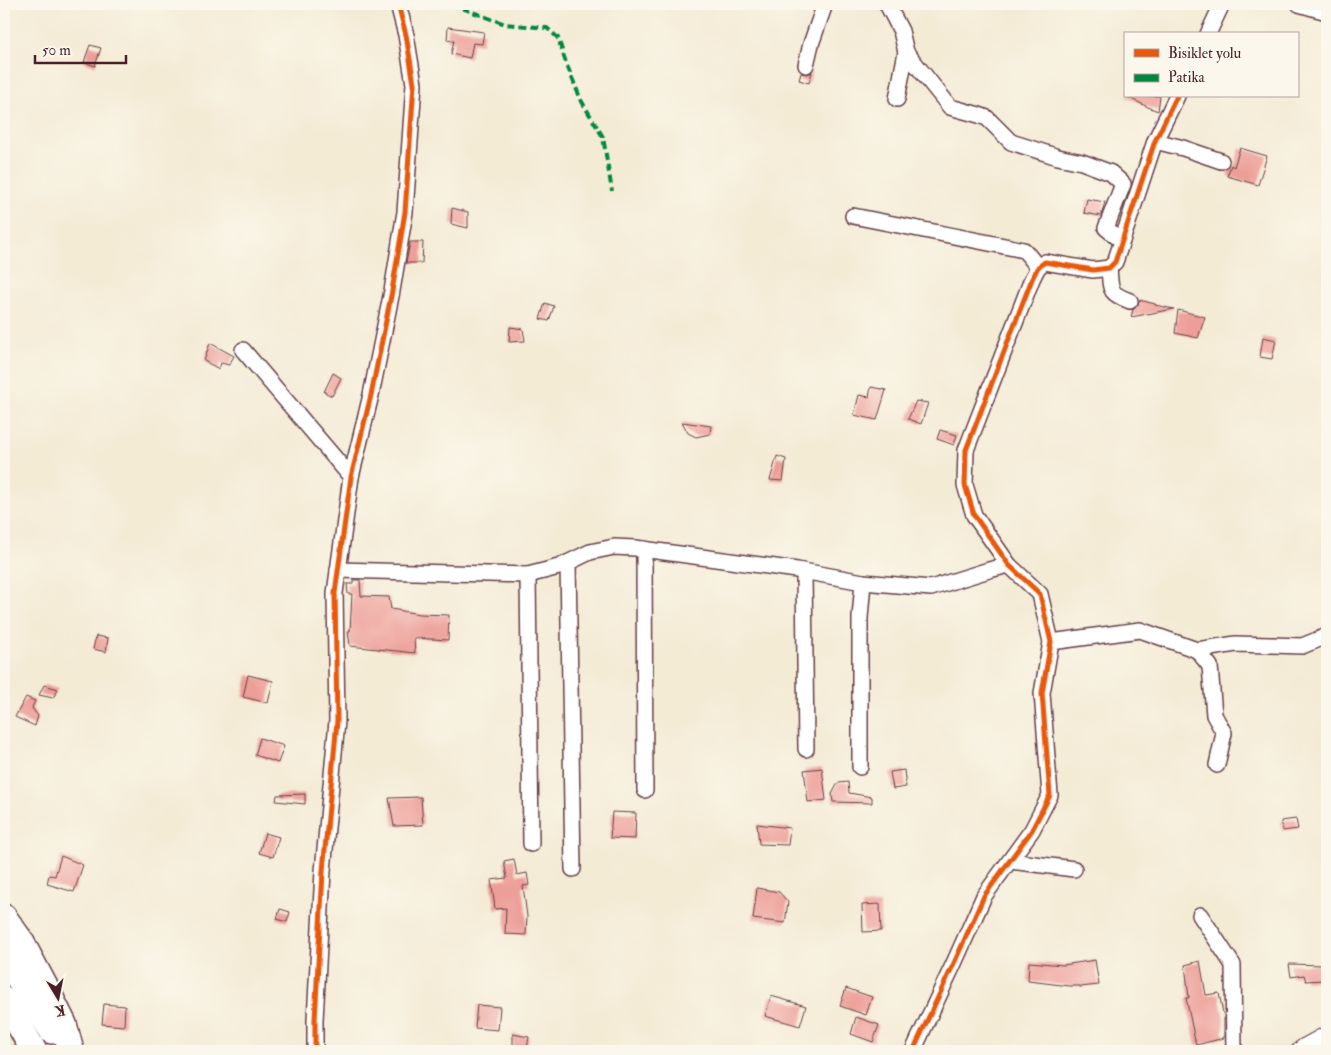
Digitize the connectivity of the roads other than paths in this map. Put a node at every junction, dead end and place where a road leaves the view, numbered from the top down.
1 (398, 4) edge
2 (825, 4) edge
3 (887, 4) edge
4 (1222, 4) edge
5 (1299, 4) edge
6 (1327, 12) edge
7 (1209, 32) edge
8 (906, 52) junction
9 (806, 65) dead end
10 (1176, 98) edge
11 (897, 99) dead end
12 (1155, 141) junction
13 (1221, 161) dead end
14 (853, 216) dead end
15 (1122, 240) junction
16 (1038, 267) junction
17 (1109, 268) junction
18 (1130, 301) dead end
19 (243, 350) dead end
20 (352, 477) junction
21 (644, 549) junction
22 (568, 563) junction
23 (1009, 565) junction
24 (338, 570) junction
25 (804, 572) junction
26 (528, 576) junction
27 (863, 582) junction
28 (1327, 636) edge
29 (1052, 642) junction
30 (1198, 650) junction
31 (806, 749) dead end
32 (1217, 765) dead end
33 (860, 767) dead end
34 (645, 790) dead end
35 (531, 844) dead end
36 (1010, 861) junction
37 (573, 869) dead end
38 (1074, 869) dead end
39 (1200, 915) dead end
40 (4, 917) edge
41 (4, 956) edge
42 (4, 1000) edge
43 (4, 1029) edge
44 (1327, 1036) edge
45 (22, 1051) edge
46 (34, 1051) edge
47 (63, 1051) edge
48 (71, 1051) edge
49 (315, 1051) edge
50 (913, 1051) edge
51 (1234, 1051) edge
52 (1301, 1051) edge

1 - 20 street
2 - 9 street
3 - 8 street
4 - 7 street
5 - 6 street
8 - 11 street
8 - 15 street
10 - 12 street
12 - 13 street
12 - 15 street
14 - 16 street
15 - 17 street
16 - 17 street
16 - 23 street
17 - 18 street
19 - 20 street
20 - 24 street
21 - 22 street
21 - 25 street
21 - 34 street
22 - 26 street
22 - 37 street
23 - 27 street
23 - 29 street
24 - 26 street
24 - 49 street
25 - 27 street
25 - 31 street
26 - 35 street
27 - 33 street
28 - 30 street
29 - 30 street
29 - 36 street
30 - 32 street
36 - 38 street
36 - 50 street
39 - 51 street
40 - 48 highway
41 - 47 highway
42 - 46 highway
43 - 45 highway
44 - 52 street

